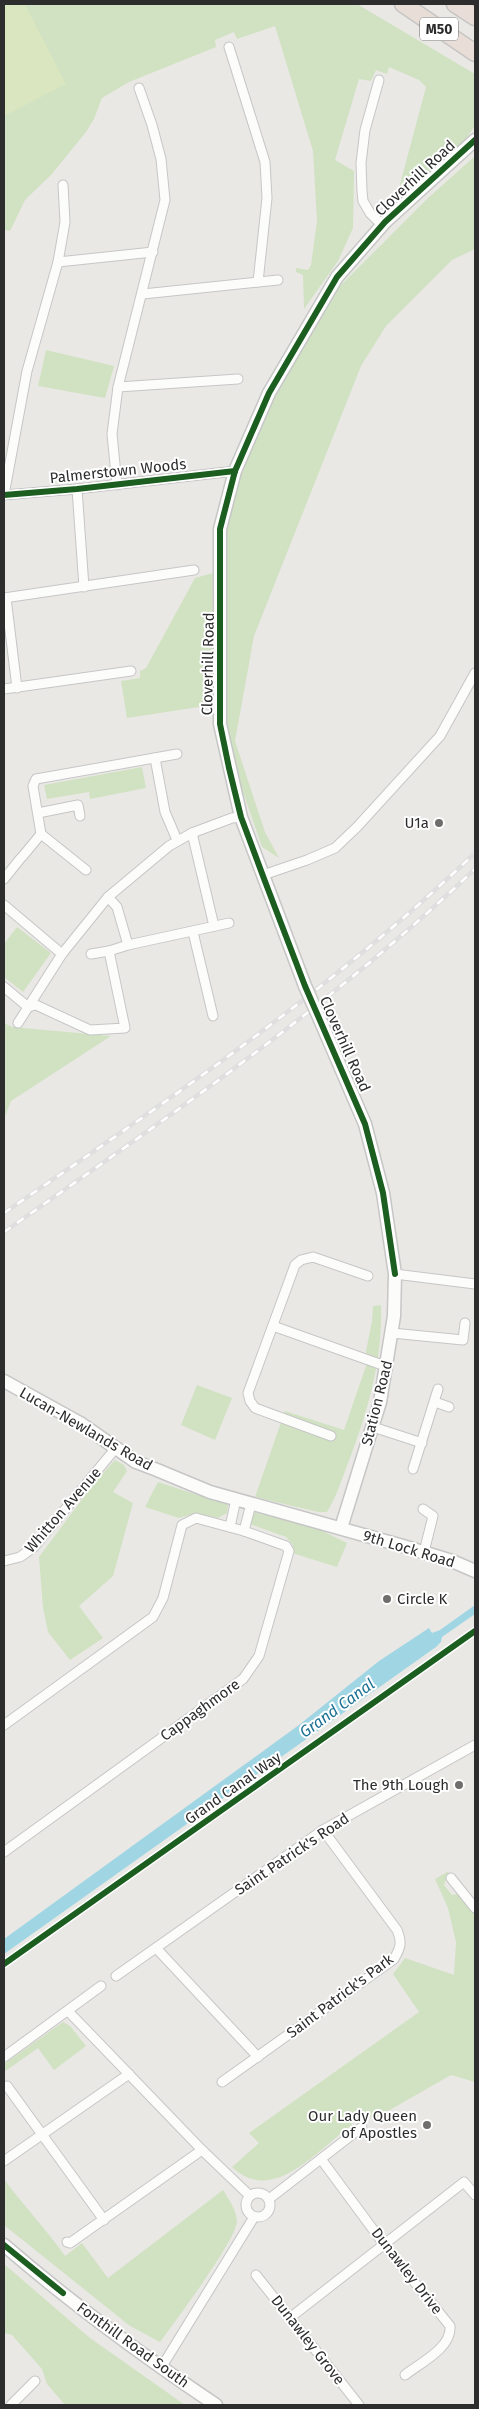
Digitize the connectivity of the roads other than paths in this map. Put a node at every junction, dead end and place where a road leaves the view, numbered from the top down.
1 (403, 4) edge
2 (455, 4) edge
3 (475, 17) edge
4 (229, 47) dead end
5 (475, 53) edge
6 (378, 80) dead end
7 (138, 88) dead end
8 (475, 140) edge
9 (63, 185) dead end
10 (382, 225) junction
11 (153, 252) junction
12 (58, 262) junction
13 (278, 280) dead end
14 (258, 282) junction
15 (143, 294) junction
16 (238, 379) dead end
17 (118, 387) junction
18 (235, 471) junction
19 (117, 485) junction
20 (78, 489) junction
21 (4, 495) edge
22 (194, 570) dead end
23 (84, 587) junction
24 (5, 598) edge
25 (130, 671) dead end
26 (475, 673) edge
27 (17, 688) junction
28 (4, 689) edge
29 (177, 754) dead end
30 (155, 758) junction
31 (38, 813) junction
32 (80, 816) dead end
33 (241, 817) junction
34 (41, 834) junction
35 (192, 834) junction
36 (177, 840) junction
37 (86, 870) dead end
38 (263, 875) junction
39 (4, 879) edge
40 (108, 897) junction
41 (4, 905) edge
42 (230, 923) dead end
43 (214, 926) junction
44 (193, 932) junction
45 (128, 945) junction
46 (109, 951) junction
47 (62, 954) junction
48 (91, 954) dead end
49 (4, 987) edge
50 (28, 1007) junction
51 (213, 1016) dead end
52 (18, 1023) dead end
53 (395, 1274) junction
54 (368, 1276) dead end
55 (475, 1284) edge
56 (465, 1323) dead end
57 (274, 1326) junction
58 (392, 1333) junction
59 (388, 1366) junction
60 (4, 1381) edge
61 (438, 1388) dead end
62 (435, 1402) junction
63 (449, 1406) dead end
64 (373, 1427) junction
65 (331, 1436) dead end
66 (422, 1443) junction
67 (115, 1448) junction
68 (413, 1469) dead end
69 (236, 1499) junction
70 (251, 1504) junction
71 (423, 1509) dead end
72 (230, 1527) junction
73 (341, 1528) junction
74 (244, 1531) junction
75 (424, 1552) junction
76 (4, 1561) edge
77 (475, 1572) edge
78 (4, 1725) edge
79 (475, 1745) edge
80 (323, 1830) junction
81 (4, 1852) edge
82 (451, 1878) dead end
83 (475, 1908) edge
84 (156, 1948) junction
85 (116, 1976) dead end
86 (101, 1986) dead end
87 (68, 2011) junction
88 (258, 2056) junction
89 (4, 2057) edge
90 (129, 2074) junction
91 (222, 2082) dead end
92 (8, 2086) dead end
93 (362, 2127) dead end
94 (41, 2136) junction
95 (202, 2150) junction
96 (321, 2159) junction
97 (4, 2161) edge
98 (475, 2195) edge
99 (250, 2196) junction
100 (269, 2199) junction
101 (254, 2217) junction
102 (104, 2220) junction
103 (67, 2242) dead end
104 (383, 2243) junction
105 (4, 2244) edge
106 (256, 2275) dead end
107 (291, 2317) junction
108 (161, 2368) junction
109 (404, 2375) dead end
110 (35, 2381) dead end
111 (11, 2405) edge
112 (216, 2405) edge
113 (359, 2405) edge

1 - 5 highway, M50
2 - 3 highway, M50
4 - 14 street
6 - 10 street
7 - 11 street, Palmerstown Woods
8 - 10 street, Cloverhill Road
9 - 12 street, Palmerstown Woods
10 - 18 street, Cloverhill Road
11 - 12 street
11 - 15 street, Palmerstown Woods
12 - 21 street, Palmerstown Woods
13 - 14 street
14 - 15 street
15 - 17 street, Palmerstown Woods
16 - 17 street
17 - 19 street, Palmerstown Woods
18 - 19 street, Palmerstown Woods
18 - 33 street, Cloverhill Road
19 - 20 street, Palmerstown Woods
20 - 21 street, Palmerstown Woods
20 - 23 street, Palmerstown Woods
22 - 23 street
23 - 24 street
24 - 27 street
25 - 27 street
26 - 38 street
27 - 28 street
29 - 30 street
30 - 31 street
30 - 36 street
31 - 32 street
31 - 34 street
33 - 35 street
33 - 38 street, Cloverhill Road
34 - 37 street
34 - 39 street
35 - 36 street
35 - 43 street
36 - 40 street
38 - 53 street, Cloverhill Road, bridge
40 - 45 street
40 - 47 street
41 - 47 street
42 - 43 street
43 - 44 street
44 - 45 street
44 - 51 street
45 - 46 street
46 - 48 street
46 - 50 street
47 - 50 street
49 - 50 street
50 - 52 street
53 - 55 street
53 - 58 street, Station Road
54 - 57 street
56 - 58 street
57 - 59 street
57 - 65 street
58 - 59 street, Station Road
59 - 64 street, Station Road
60 - 67 street, Lucan-Newlands Road
61 - 62 street
62 - 63 street
62 - 66 street
64 - 66 street
64 - 73 street, Station Road
66 - 68 street
67 - 69 street, Lucan-Newlands Road
67 - 76 street, Whitton Avenue
69 - 70 street, Lucan-Newlands Road
69 - 72 street
70 - 73 street, Lucan-Newlands Road
70 - 74 street
71 - 75 street
72 - 74 street, Cappaghmore
72 - 78 street, Cappaghmore
73 - 75 street, 9th Lock Road
74 - 81 street, Cappaghmore
75 - 77 street, 9th Lock Road
79 - 80 street, Saint Patrick's Road
80 - 84 street, Saint Patrick's Road
80 - 88 street, Saint Patrick's Park
82 - 83 street
84 - 85 street, Saint Patrick's Road
84 - 88 street
86 - 87 street
87 - 89 street
87 - 90 street
88 - 91 street, Saint Patrick's Park
90 - 94 street
90 - 95 street
92 - 94 street
93 - 96 street
94 - 97 street
94 - 102 street
95 - 99 street
95 - 102 street
96 - 100 street
96 - 104 street, Dunawley Drive
98 - 104 street
99 - 100 street
99 - 101 street
100 - 101 street
101 - 108 street
102 - 103 street
104 - 107 street
104 - 109 street, Dunawley Drive
105 - 108 street, Fonthill Road South
106 - 107 street, Dunawley Grove
107 - 113 street, Dunawley Grove
108 - 112 street, Fonthill Road South
110 - 111 street

